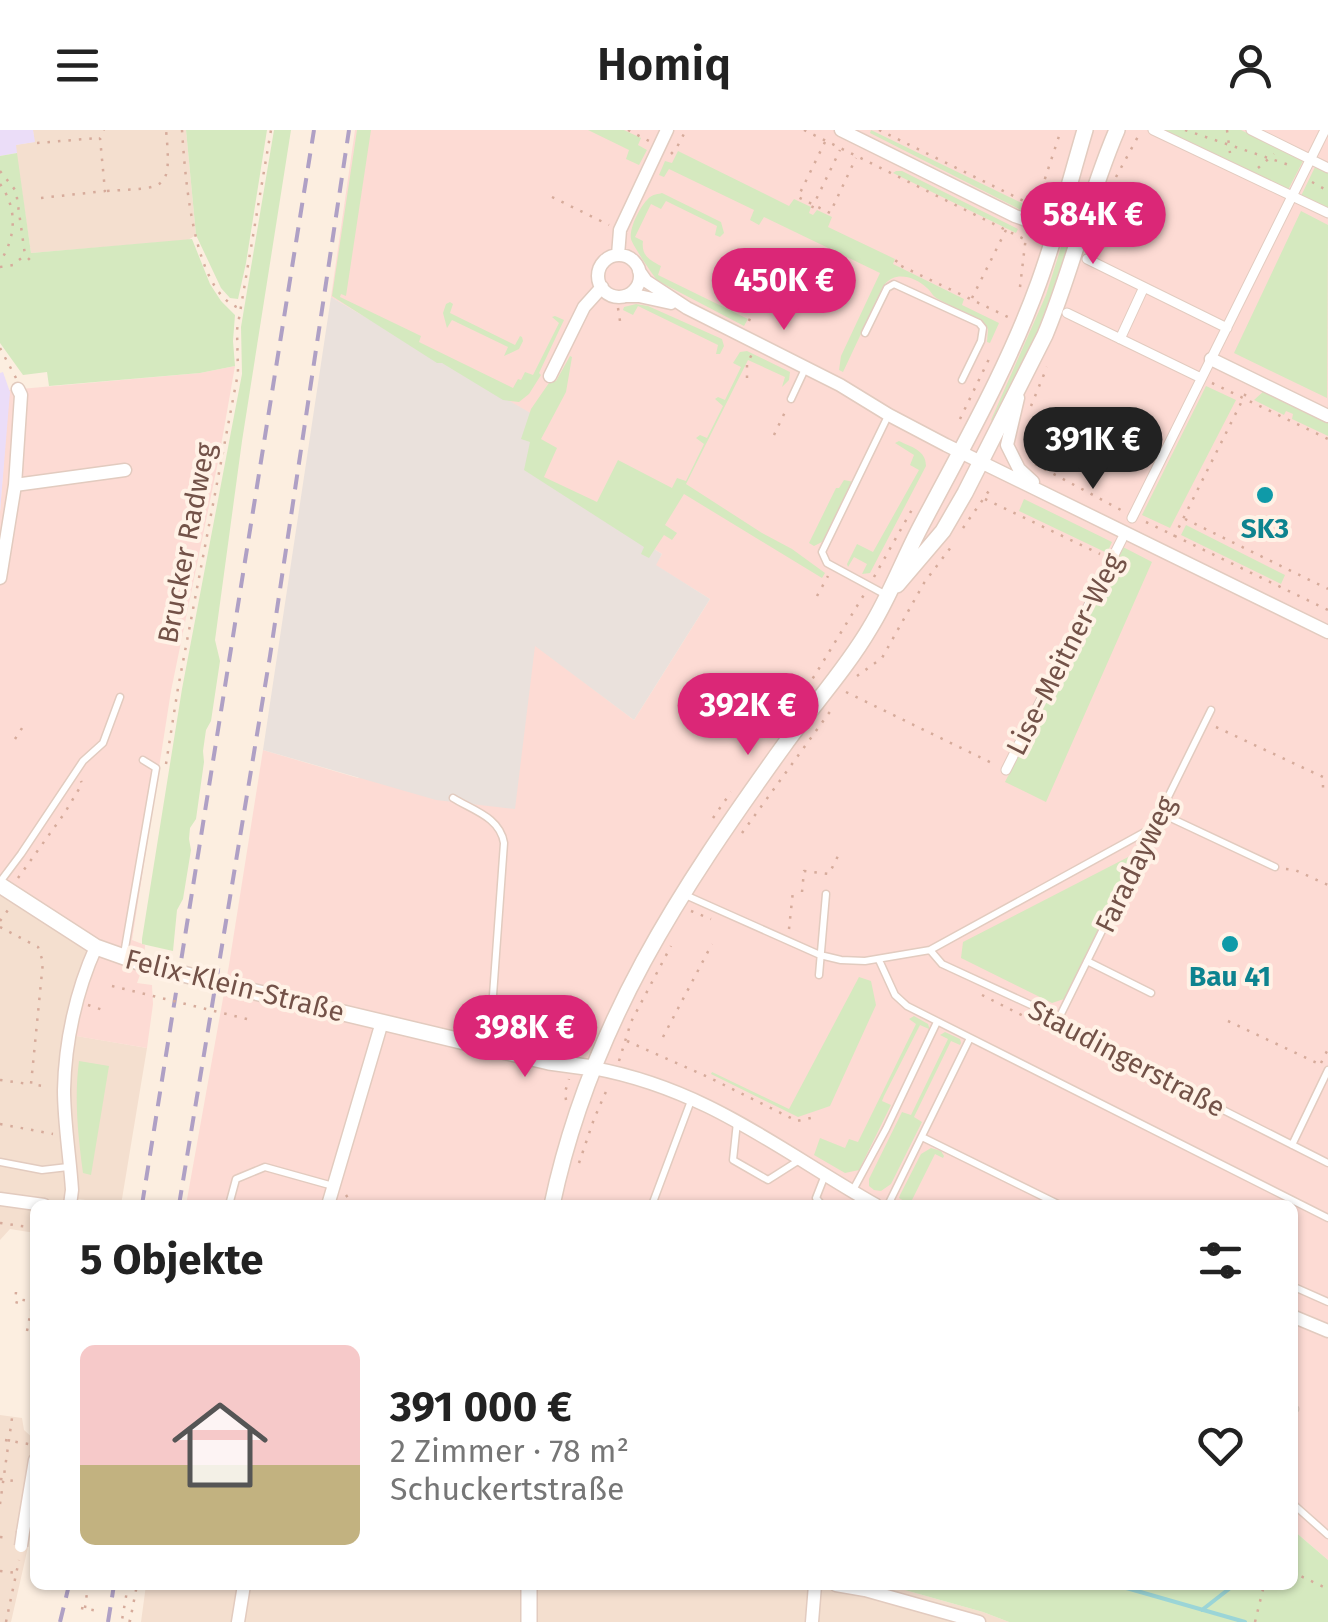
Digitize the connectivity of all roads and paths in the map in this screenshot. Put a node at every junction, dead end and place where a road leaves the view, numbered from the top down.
1 (104, 130) edge
2 (166, 130) edge
3 (182, 130) edge
4 (270, 130) edge
5 (628, 130) edge
6 (667, 130) edge
7 (686, 130) edge
8 (804, 130) edge
9 (879, 130) edge
10 (1061, 130) edge
11 (1085, 130) edge
12 (1116, 130) edge
13 (1153, 130) edge
14 (1184, 130) edge
15 (1227, 130) edge
16 (1251, 130) edge
17 (1325, 130) edge
18 (846, 131) edge
19 (100, 138) junction
20 (826, 141) junction
21 (37, 143) dead end
22 (1229, 145) junction
23 (659, 146) junction
24 (1284, 147) junction
25 (840, 148) junction
26 (857, 157) junction
27 (1268, 158) junction
28 (102, 160) junction
29 (113, 160) dead end
30 (664, 160) dead end
31 (1310, 160) junction
32 (1076, 162) junction
33 (970, 166) dead end
34 (1232, 168) junction
35 (1328, 168) edge
36 (0, 171) edge
37 (966, 173) junction
38 (1300, 173) junction
39 (1250, 176) junction
40 (0, 184) edge
41 (1092, 190) junction
42 (105, 191) junction
43 (1328, 191) edge
44 (1292, 196) junction
45 (552, 197) dead end
46 (41, 198) dead end
47 (813, 206) junction
48 (1036, 206) junction
49 (1328, 214) edge
50 (1030, 223) junction
51 (620, 230) junction
52 (1006, 230) junction
53 (1056, 231) junction
54 (1025, 240) junction
55 (25, 255) junction
56 (618, 255) junction
57 (1086, 259) dead end
58 (896, 260) dead end
59 (0, 264) edge
60 (34, 264) dead end
61 (639, 271) junction
62 (1144, 286) junction
63 (602, 287) junction
64 (1020, 289) dead end
65 (760, 290) dead end
66 (621, 296) junction
67 (971, 299) junction
68 (241, 308) junction
69 (687, 308) junction
70 (1067, 313) dead end
71 (1008, 317) dead end
72 (620, 321) dead end
73 (1227, 328) junction
74 (865, 333) dead end
75 (742, 336) junction
76 (1120, 339) junction
77 (756, 344) junction
78 (0, 348) edge
79 (1211, 358) junction
80 (989, 360) dead end
81 (806, 368) junction
82 (550, 376) dead end
83 (747, 378) dead end
84 (1201, 378) junction
85 (962, 380) dead end
86 (1022, 383) junction
87 (18, 389) joint
88 (1244, 398) junction
89 (790, 400) joint
90 (889, 415) junction
91 (1328, 416) edge
92 (774, 435) dead end
93 (1328, 439) edge
94 (954, 449) junction
95 (980, 462) junction
96 (1031, 462) dead end
97 (125, 470) dead end
98 (16, 485) junction
99 (1042, 490) junction
100 (984, 498) dead end
101 (1133, 517) junction
102 (1184, 518) junction
103 (1174, 536) junction
104 (1122, 539) dead end
105 (1112, 559) junction
106 (834, 566) junction
107 (0, 578) edge
108 (1328, 589) edge
109 (817, 596) dead end
110 (888, 596) junction
111 (174, 599) dead end
112 (195, 602) junction
113 (1328, 610) edge
114 (1328, 632) edge
115 (845, 691) dead end
116 (120, 697) dead end
117 (1211, 710) dead end
118 (1206, 722) junction
119 (24, 725) dead end
120 (15, 739) dead end
121 (143, 760) dead end
122 (166, 762) dead end
123 (1006, 770) joint
124 (76, 771) junction
125 (1324, 788) dead end
126 (453, 798) dead end
127 (1160, 814) junction
128 (1154, 827) junction
129 (838, 856) dead end
130 (1275, 867) joint
131 (1328, 885) edge
132 (3, 886) edge
133 (793, 891) dead end
134 (802, 892) dead end
135 (682, 893) junction
136 (826, 894) dead end
137 (0, 926) edge
138 (788, 941) junction
139 (712, 944) dead end
140 (96, 948) junction
141 (930, 950) junction
142 (820, 955) junction
143 (123, 958) junction
144 (880, 960) junction
145 (1087, 961) junction
146 (819, 975) dead end
147 (112, 986) dead end
148 (1151, 993) dead end
149 (1059, 1018) junction
150 (251, 1020) dead end
151 (1228, 1021) dead end
152 (382, 1022) junction
153 (938, 1022) junction
154 (664, 1037) dead end
155 (970, 1038) junction
156 (626, 1041) dead end
157 (486, 1047) junction
158 (1324, 1067) edge
159 (593, 1068) junction
160 (0, 1080) edge
161 (31, 1084) junction
162 (64, 1090) junction
163 (692, 1097) junction
164 (737, 1120) junction
165 (816, 1120) dead end
166 (0, 1124) edge
167 (67, 1133) junction
168 (922, 1137) junction
169 (1292, 1144) junction
170 (802, 1158) junction
171 (0, 1162) edge
172 (1328, 1162) edge
173 (70, 1166) junction
174 (826, 1174) junction
175 (333, 1186) junction
176 (852, 1192) junction
177 (0, 1199) edge
178 (70, 1200) edge
179 (230, 1200) edge
180 (329, 1200) edge
181 (553, 1200) edge
182 (654, 1200) edge
183 (818, 1200) edge
184 (867, 1200) edge
185 (890, 1200) edge
186 (1050, 1200) edge
187 (1292, 1200) edge
188 (30, 1203) edge
189 (1298, 1203) edge
190 (1328, 1218) edge
191 (0, 1223) edge
192 (30, 1227) edge
193 (1298, 1289) edge
194 (16, 1292) dead end
195 (25, 1294) dead end
196 (1328, 1302) edge
197 (30, 1313) edge
198 (1298, 1321) edge
199 (26, 1331) dead end
200 (1328, 1332) edge
201 (12, 1418) dead end
202 (7, 1441) junction
203 (30, 1445) edge
204 (2, 1480) edge
205 (30, 1483) edge
206 (30, 1494) edge
207 (0, 1504) edge
208 (1298, 1508) edge
209 (1328, 1535) edge
210 (21, 1546) joint
211 (0, 1571) edge
212 (17, 1573) junction
213 (1298, 1575) edge
214 (1328, 1589) edge
215 (87, 1590) edge
216 (127, 1590) edge
217 (136, 1590) edge
218 (243, 1590) edge
219 (529, 1590) edge
220 (815, 1590) edge
221 (865, 1590) edge
222 (1263, 1590) edge
223 (93, 1600) dead end
224 (91, 1610) junction
225 (98, 1610) dead end
226 (0, 1611) edge
227 (8, 1612) junction
228 (1255, 1620) edge
229 (6, 1622) edge
230 (238, 1622) edge
231 (529, 1622) edge
232 (812, 1622) edge
233 (979, 1622) edge

1 - 19 path
2 - 42 path
3 - 68 path
4 - 68 path, Brucker Radweg
5 - 23 path
6 - 23 street
7 - 30 path
8 - 20 path
9 - 37 path
10 - 48 path
11 - 32 street
12 - 41 street
13 - 34 street
14 - 22 path
15 - 22 path
16 - 24 street
17 - 31 street
18 - 50 street
19 - 21 path
19 - 28 path
20 - 25 path
20 - 47 path
22 - 27 path
22 - 34 path
23 - 51 street
24 - 27 path
24 - 31 street
25 - 26 path
25 - 47 path
26 - 47 path
26 - 52 path
27 - 38 path
27 - 39 path
28 - 29 path
28 - 42 path
31 - 35 street
31 - 38 street
32 - 41 street
32 - 53 street
33 - 37 path
34 - 39 street
36 - 55 path
37 - 48 path
38 - 43 path
38 - 44 street
39 - 44 street
40 - 59 path
41 - 86 street
42 - 46 path
44 - 49 street
44 - 73 street
45 - 51 path
48 - 50 path
50 - 53 street
50 - 54 path
51 - 56 street
52 - 54 path
52 - 67 path
53 - 94 street
54 - 64 path
55 - 59 path
55 - 60 path
56 - 61 street
56 - 63 street
57 - 62 street
58 - 67 path
61 - 66 street
61 - 69 street
62 - 73 street
62 - 76 street
63 - 66 street
63 - 82 street
65 - 75 path
66 - 69 street
66 - 72 path
67 - 71 path
68 - 112 path, Brucker Radweg
69 - 75 street
70 - 76 street
73 - 79 street
74 - 85 lane
75 - 77 street
76 - 84 street
77 - 81 street
77 - 83 path
78 - 87 path
79 - 84 street
79 - 91 street
80 - 94 path
81 - 89 lane
81 - 90 street
84 - 88 path
84 - 101 street
86 - 95 street
86 - 99 street
87 - 98 street
88 - 93 path
88 - 102 path
89 - 92 path
90 - 94 street
90 - 106 lane
94 - 95 street
94 - 110 street
95 - 99 street
95 - 110 street
96 - 101 path
97 - 98 street
98 - 107 street
99 - 114 street
100 - 105 path
101 - 103 path
102 - 103 path
102 - 108 path
103 - 113 path
104 - 105 street, Lise-Meitner-Weg
105 - 123 street, Lise-Meitner-Weg
106 - 109 path
106 - 110 lane
110 - 135 street
111 - 112 path
112 - 122 path, Brucker Radweg
115 - 123 path
116 - 124 lane
117 - 118 lane, Faradayweg
118 - 125 path
118 - 127 lane, Faradayweg
119 - 120 path
121 - 143 lane
124 - 132 lane
124 - 132 path
126 - 157 lane
127 - 128 lane, Faradayweg
127 - 130 lane
128 - 141 lane
128 - 145 lane, Faradayweg
129 - 134 path
130 - 131 path
132 - 140 street, Felix-Klein-Straße
133 - 138 path
135 - 138 lane
135 - 159 street
136 - 142 lane
137 - 161 path
138 - 142 lane
139 - 154 path
140 - 143 street, Felix-Klein-Straße
140 - 162 street
141 - 144 lane
141 - 149 lane, Staudingerstraße
142 - 144 lane
142 - 146 lane
143 - 152 street, Felix-Klein-Straße, bridge
144 - 153 lane
145 - 148 lane
145 - 149 lane, Faradayweg
147 - 150 path, bridge
149 - 169 lane, Staudingerstraße
151 - 158 path
152 - 157 street, Felix-Klein-Straße
152 - 175 street
153 - 155 lane
153 - 176 lane
155 - 168 lane
155 - 187 lane
156 - 165 path
157 - 159 street, Felix-Klein-Straße
158 - 169 lane
159 - 163 street
159 - 181 street
160 - 161 path
161 - 162 path
162 - 167 street
163 - 164 street
163 - 182 lane
164 - 170 street
164 - 170 lane
166 - 167 path
167 - 173 street
168 - 185 lane
168 - 186 lane
169 - 172 lane, Staudingerstraße
170 - 174 street
171 - 173 lane
173 - 178 street
174 - 176 street
174 - 183 lane
175 - 179 lane
175 - 180 street
176 - 184 street
177 - 188 street
189 - 190 lane
191 - 192 path
193 - 196 lane
194 - 195 path
197 - 199 path
198 - 200 street
201 - 202 path
202 - 203 path
202 - 204 path
204 - 205 path
204 - 207 path
206 - 210 street
208 - 209 lane
210 - 212 path
211 - 212 path
212 - 227 path
213 - 214 path
215 - 224 path
216 - 217 path
218 - 230 street
219 - 231 street
220 - 232 street
221 - 233 street
222 - 228 path
223 - 224 path
224 - 225 path
226 - 227 path
227 - 229 path

